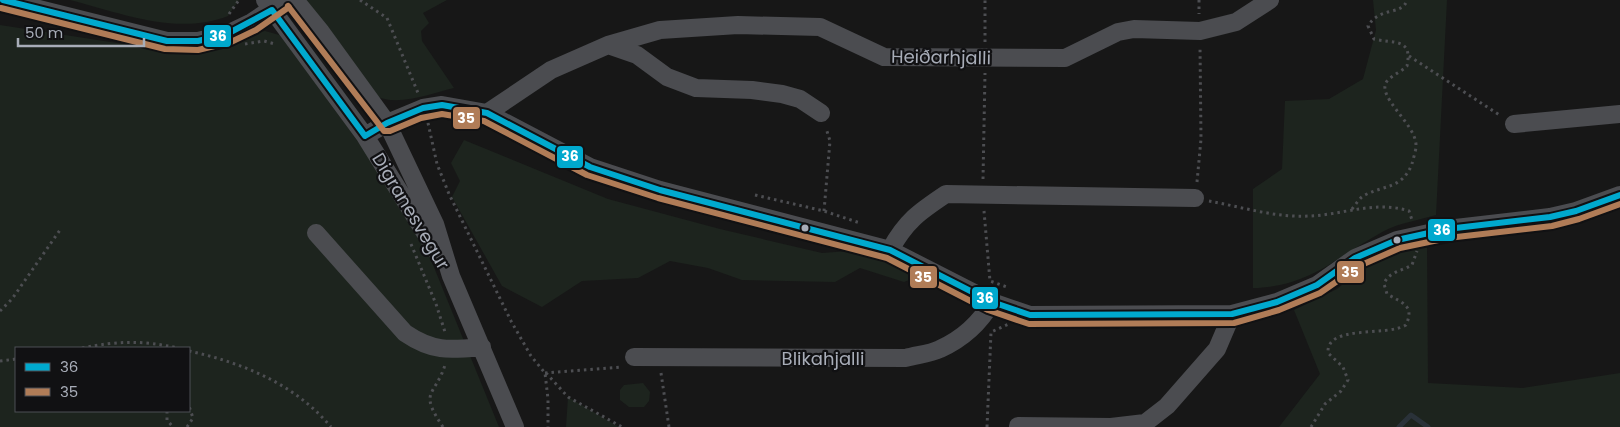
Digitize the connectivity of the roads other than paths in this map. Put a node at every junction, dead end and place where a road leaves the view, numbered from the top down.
1 (3, 0) edge
2 (294, 0) edge
3 (1270, 0) edge
4 (274, 3) edge
5 (608, 46) junction
6 (487, 113) junction
7 (821, 113) road end
8 (1620, 114) edge
9 (387, 123) junction
10 (1514, 124) road end
11 (365, 136) junction
12 (1619, 197) edge
13 (1195, 198) road end
14 (316, 233) dead end
15 (890, 250) junction
16 (451, 276) junction
17 (992, 302) junction
18 (1232, 314) junction
19 (482, 347) junction
20 (627, 362) road end
21 (1018, 426) edge
22 (516, 427) edge

1 - 4 street
2 - 9 street, Digranesvegur
3 - 5 street, Heiðarhjalli
4 - 11 street, Digranesvegur
5 - 6 street, Heiðarhjalli
5 - 7 street
6 - 9 street
6 - 15 street
8 - 10 street
9 - 11 street
9 - 16 street, Digranesvegur
11 - 16 street, Digranesvegur
12 - 18 street
13 - 15 street
14 - 19 street
15 - 17 street
16 - 19 street, Digranesvegur
17 - 18 street
17 - 20 street, Blikahjalli
18 - 21 street
19 - 22 street, Digranesvegur

